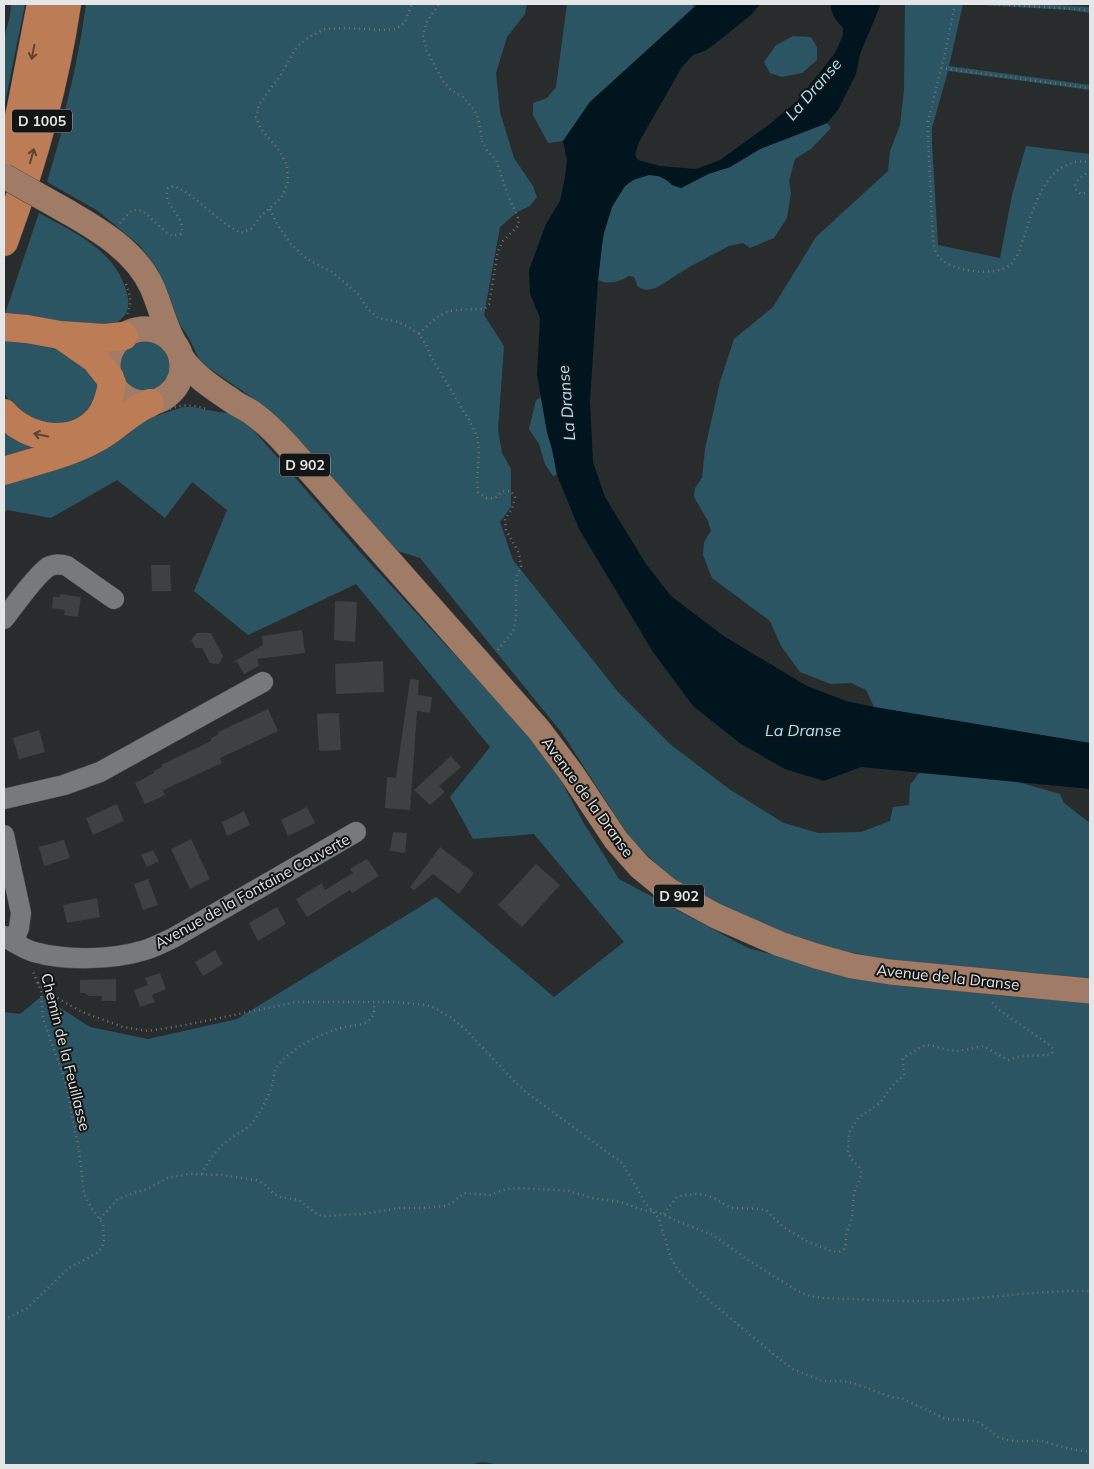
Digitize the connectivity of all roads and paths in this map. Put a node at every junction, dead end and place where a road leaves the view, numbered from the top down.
1 (41, 4) edge
2 (67, 4) edge
3 (412, 4) edge
4 (439, 4) edge
5 (955, 4) edge
6 (994, 4) edge
7 (1090, 10) edge
8 (941, 68) junction
9 (1090, 88) edge
10 (1090, 162) edge
11 (1090, 171) edge
12 (4, 175) edge
13 (1090, 192) edge
14 (270, 209) junction
15 (118, 237) junction
16 (5, 242) edge
17 (125, 281) dead end
18 (7, 327) edge
19 (125, 330) junction
20 (419, 334) junction
21 (60, 335) junction
22 (177, 349) junction
23 (111, 381) junction
24 (162, 403) junction
25 (223, 406) junction
26 (4, 414) edge
27 (4, 471) edge
28 (114, 599) dead end
29 (4, 619) edge
30 (488, 672) junction
31 (264, 682) dead end
32 (4, 799) edge
33 (356, 832) dead end
34 (4, 835) edge
35 (12, 941) edge
36 (989, 982) junction
37 (38, 983) junction
38 (1090, 991) edge
39 (374, 1002) junction
40 (202, 1175) junction
41 (652, 1210) junction
42 (664, 1214) junction
43 (100, 1219) junction
44 (1090, 1291) edge
45 (4, 1320) edge
46 (1090, 1452) edge

1 -> 12 highway, D 1005
16 -> 2 highway, D 1005
3 - 14 path
4 - 20 path
5 - 8 path
6 - 7 path
8 - 9 path
8 - 10 path
11 - 13 path
12 - 15 main road, Avenue de la Dranse / D 902, bridge
14 - 15 path
14 - 20 path
15 - 19 main road, Avenue de la Dranse / D 902
15 - 22 main road, Avenue de la Dranse / D 902
17 - 19 path
18 - 21 highway
19 - 21 highway
19 - 22 main road
19 - 23 main road
20 - 30 path
21 - 23 highway
22 - 24 main road
22 - 25 main road, Avenue de la Dranse / D 902
23 - 24 main road
23 -> 26 highway
24 - 25 path
24 - 25 main road, Avenue de la Dranse / D 902
24 - 27 highway
25 - 30 main road, Avenue de la Dranse / D 902
28 - 29 street
30 - 36 main road, Avenue de la Dranse / D 902
31 - 32 street
33 - 35 street, Avenue de la Fontaine Couverte
34 - 35 street
35 - 37 path, Chemin de la Feuillasse
36 - 38 main road, Avenue de la Dranse / D 902
36 - 42 path
37 - 39 path
37 - 43 path, Chemin de la Feuillasse
39 - 40 path
39 - 41 path
40 - 41 path
40 - 43 path
41 - 42 path
41 - 46 path
42 - 44 path
43 - 45 path, Chemin de la Feuillasse

